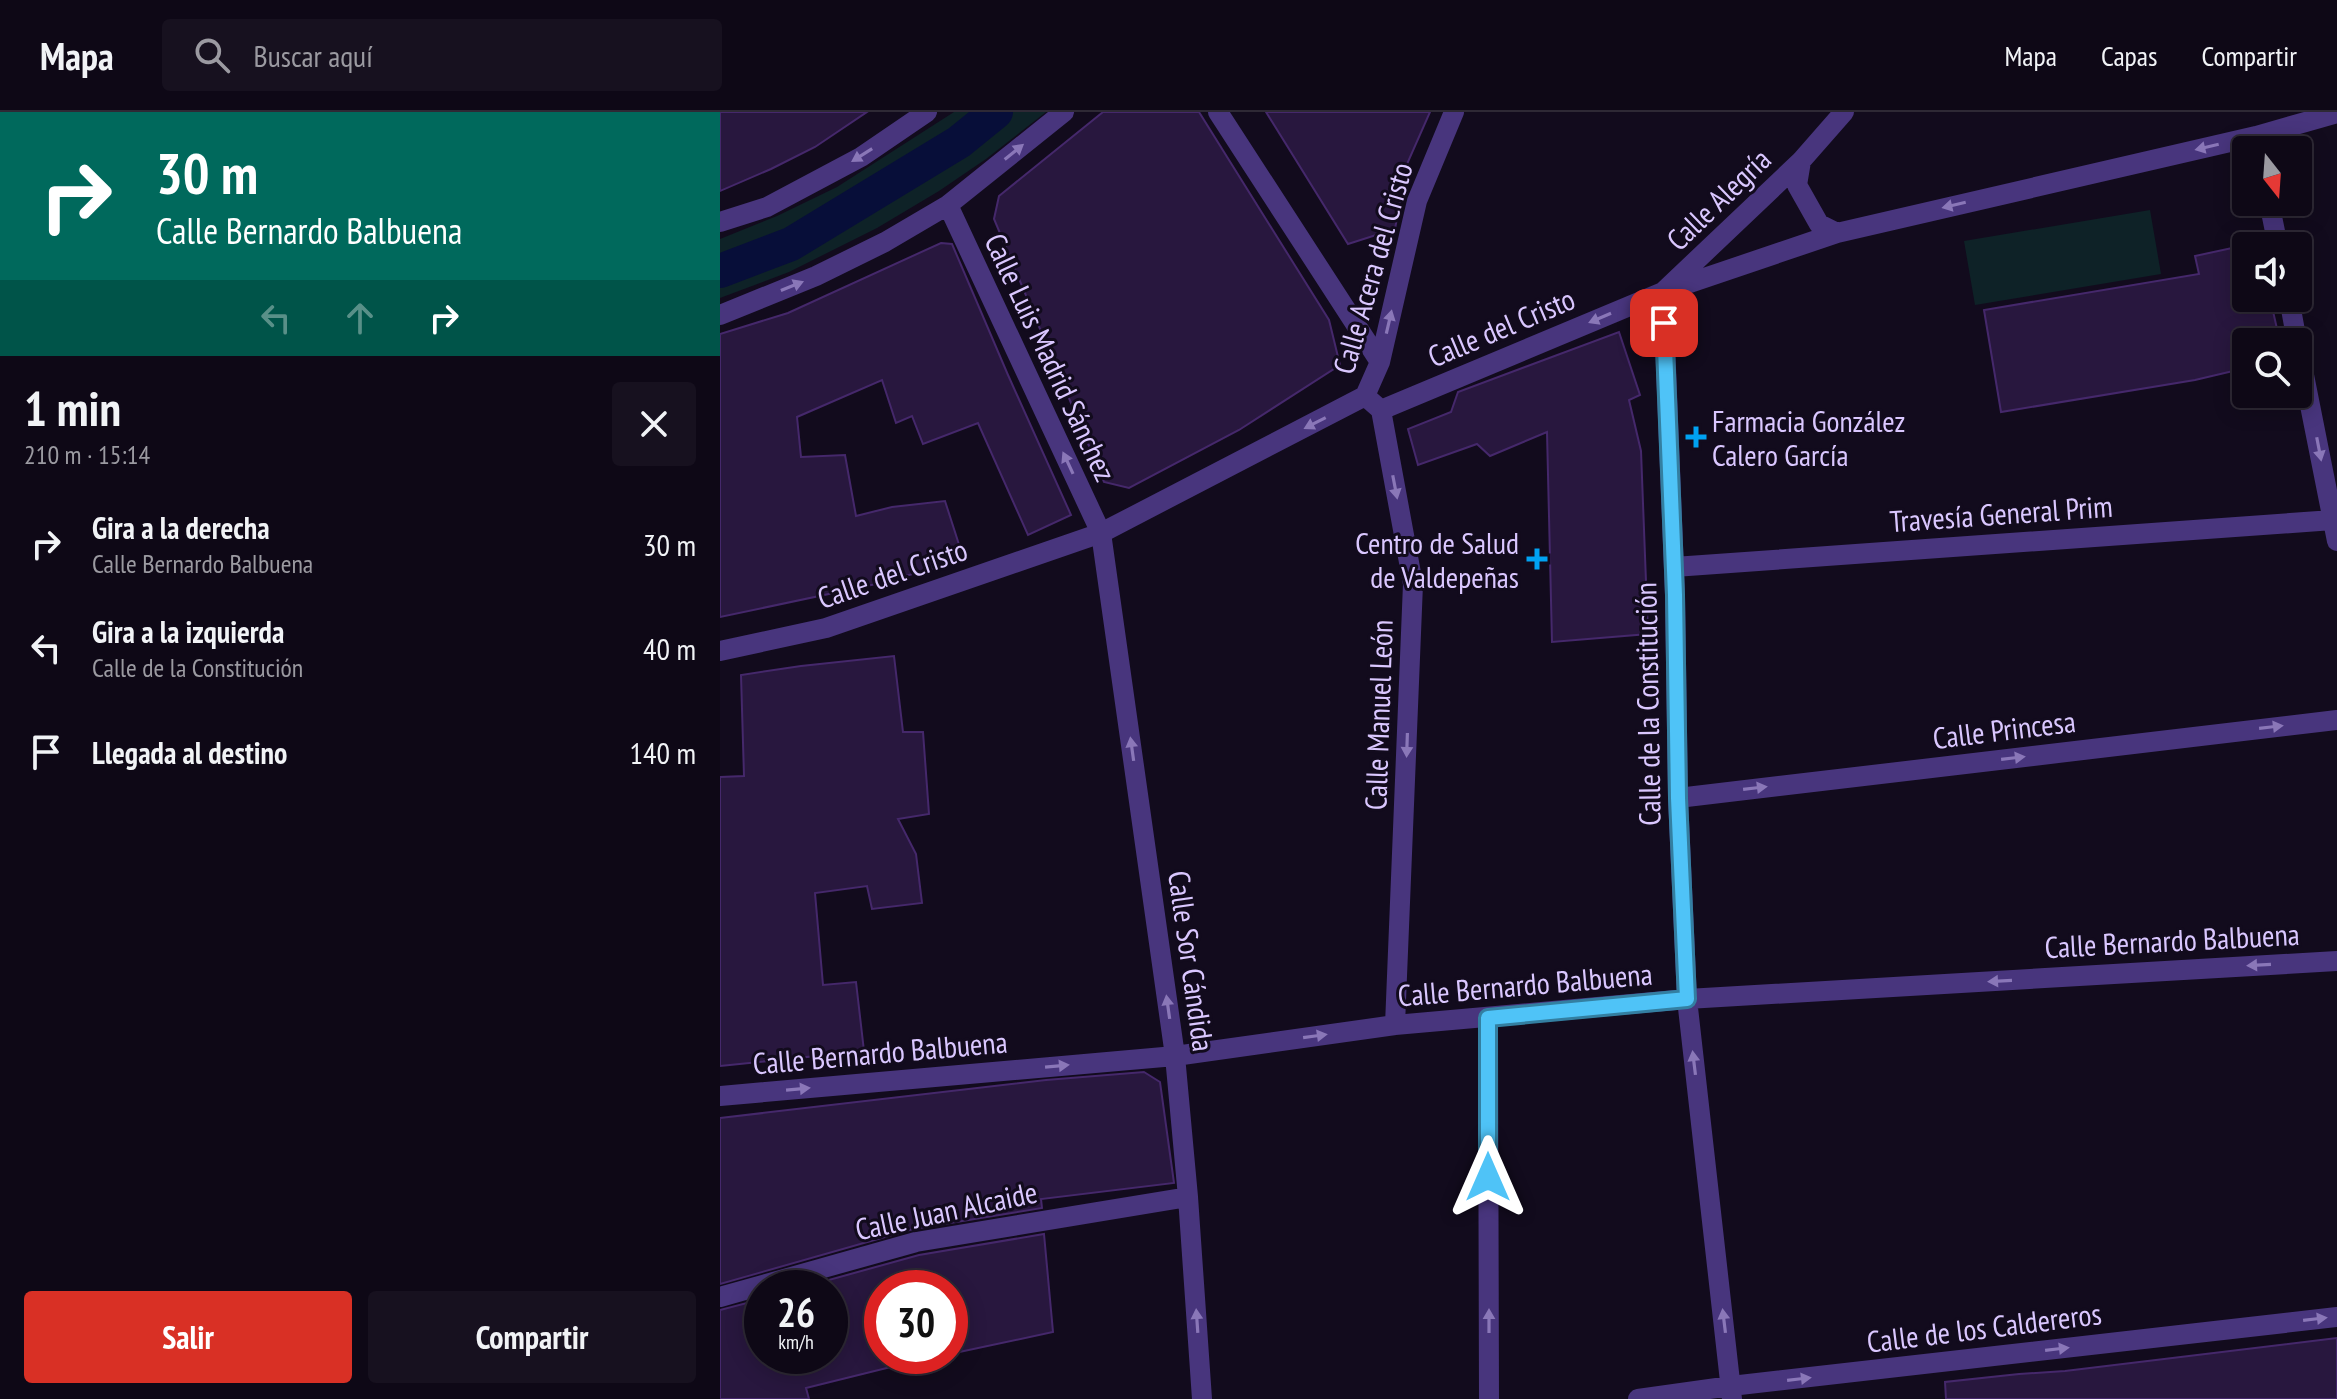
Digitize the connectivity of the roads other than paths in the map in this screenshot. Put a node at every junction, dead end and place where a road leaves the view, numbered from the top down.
1 (927, 112) edge
2 (1064, 112) edge
3 (1218, 112) edge
4 (1454, 112) edge
5 (1844, 112) edge
6 (2337, 113) edge
7 (2276, 136) edge
8 (2232, 149) edge
9 (1801, 161) junction
10 (948, 205) junction
11 (720, 222) edge
12 (1837, 233) junction
13 (1663, 292) junction
14 (720, 315) edge
15 (1380, 362) junction
16 (1373, 403) junction
17 (2311, 408) edge
18 (2333, 520) junction
19 (1101, 533) junction
20 (2337, 541) edge
21 (1674, 567) junction
22 (720, 651) edge
23 (2337, 720) edge
24 (1678, 798) junction
25 (2337, 961) edge
26 (1687, 999) junction
27 (1488, 1018) junction
28 (1395, 1025) junction
29 (1175, 1056) junction
30 (720, 1096) edge
31 (1188, 1197) junction
32 (720, 1297) edge
33 (2337, 1317) edge
34 (1732, 1393) edge
35 (1202, 1399) edge
36 (1489, 1399) edge
37 (1638, 1399) edge

1 -> 11 street
10 -> 2 street
3 - 15 street
15 -> 4 street, Calle Acera del Cristo
5 - 9 street, Calle Alegría
6 - 7 street, Calle del Cristo
8 -> 12 street, Calle del Cristo
9 - 12 street
9 - 13 street, Calle Alegría
14 -> 10 street
19 -> 10 street, Calle Luis Madrid Sánchez
12 - 13 street, Calle del Cristo
13 -> 16 street, Calle del Cristo
13 - 21 street, Calle de la Constitución
15 - 16 street, Calle Acera del Cristo
16 -> 19 street, Calle del Cristo
16 -> 28 street, Calle Manuel León
17 -> 18 street
18 - 20 street
18 - 21 street, Travesía General Prim
19 - 22 street, Calle del Cristo
29 -> 19 street, Calle Sor Cándida
21 - 24 street, Calle de la Constitución
24 -> 23 street, Calle Princesa
24 - 26 street, Calle de la Constitución
25 -> 26 street, Calle Bernardo Balbuena
26 - 27 street, Calle Bernardo Balbuena
34 -> 26 street, Calle de la Constitución
27 - 28 street, Calle Bernardo Balbuena
36 -> 27 street
29 -> 28 street, Calle Bernardo Balbuena
30 -> 29 street, Calle Bernardo Balbuena
29 - 31 street, Calle Sor Cándida
31 - 32 street, Calle Juan Alcaide
35 -> 31 street, Calle Sor Cándida
34 -> 33 street, Calle de los Caldereros
34 - 37 street, Calle de los Caldereros

